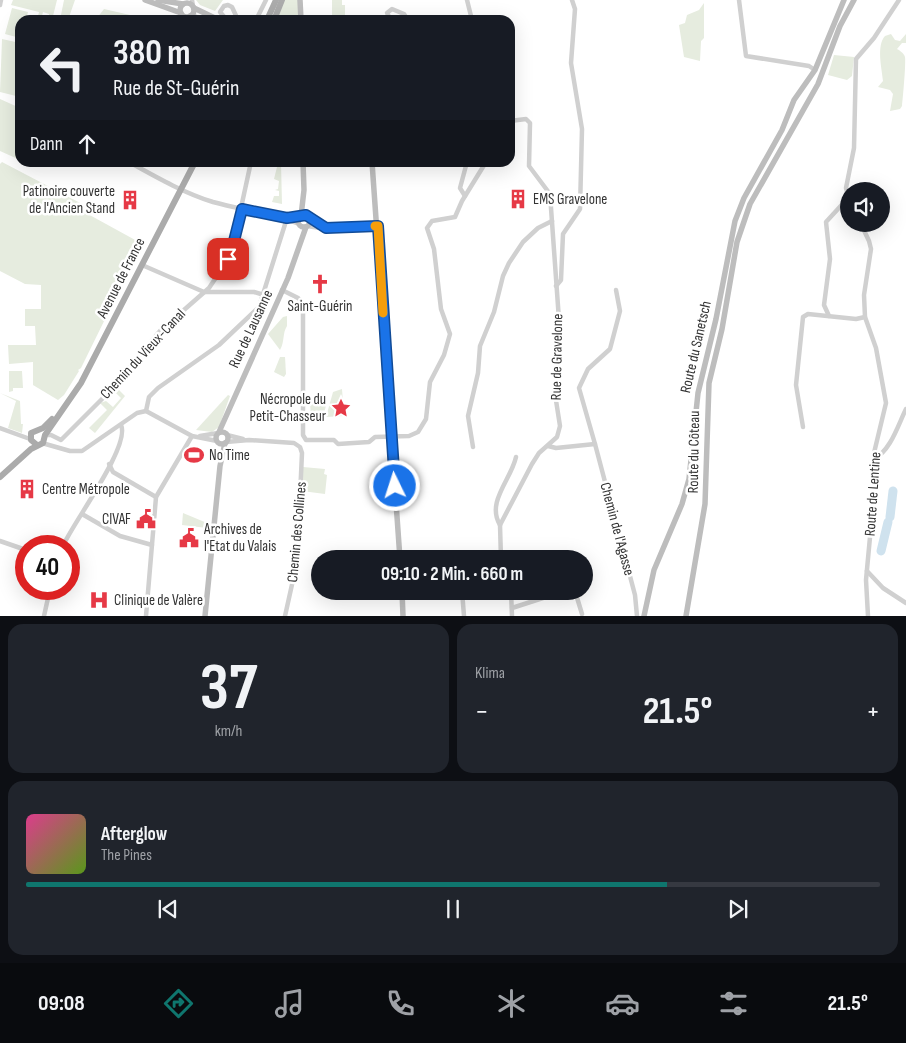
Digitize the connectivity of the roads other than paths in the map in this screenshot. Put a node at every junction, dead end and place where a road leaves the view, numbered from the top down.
1 (1, 0) edge
2 (145, 0) edge
3 (158, 0) edge
4 (266, 0) edge
5 (276, 0) edge
6 (282, 0) edge
7 (301, 0) edge
8 (467, 0) edge
9 (572, 0) edge
10 (739, 0) edge
11 (844, 0) edge
12 (854, 0) edge
13 (899, 0) edge
14 (185, 2) edge
15 (0, 4) edge
16 (193, 5) edge
17 (181, 13) junction
18 (184, 15) edge
19 (210, 15) edge
20 (223, 15) edge
21 (236, 15) edge
22 (258, 15) edge
23 (269, 15) edge
24 (276, 15) edge
25 (302, 15) edge
26 (388, 15) edge
27 (405, 15) edge
28 (471, 15) edge
29 (815, 70) junction
30 (800, 94) junction
31 (810, 99) junction
32 (515, 120) edge
33 (139, 167) edge
34 (192, 167) edge
35 (250, 167) edge
36 (303, 167) edge
37 (372, 167) edge
38 (466, 167) edge
39 (483, 167) edge
40 (847, 182) edge
41 (181, 189) junction
42 (304, 190) junction
43 (465, 196) junction
44 (840, 207) edge
45 (242, 209) junction
46 (309, 217) junction
47 (287, 218) junction
48 (552, 221) junction
49 (304, 224) junction
50 (378, 226) junction
51 (326, 228) junction
52 (864, 232) edge
53 (142, 265) junction
54 (556, 286) junction
55 (282, 290) junction
56 (616, 290) dead end
57 (204, 292) junction
58 (264, 295) junction
59 (829, 316) junction
60 (865, 317) junction
61 (906, 409) edge
62 (146, 411) junction
63 (228, 411) junction
64 (121, 425) junction
65 (803, 427) dead end
66 (0, 428) edge
67 (219, 432) junction
68 (42, 433) junction
69 (227, 434) junction
70 (192, 436) junction
71 (199, 436) junction
72 (392, 437) junction
73 (30, 439) junction
74 (249, 440) junction
75 (217, 441) junction
76 (226, 442) junction
77 (39, 444) junction
78 (595, 444) junction
79 (548, 446) junction
80 (56, 447) junction
81 (473, 447) dead end
82 (516, 457) dead end
83 (874, 459) junction
84 (17, 460) junction
85 (109, 464) junction
86 (220, 466) junction
87 (0, 477) edge
88 (156, 497) junction
89 (82, 514) junction
90 (500, 525) junction
91 (70, 535) edge
92 (0, 541) edge
93 (152, 545) junction
94 (15, 546) edge
95 (399, 550) edge
96 (501, 550) edge
97 (867, 571) junction
98 (48, 600) edge
99 (402, 600) edge
100 (463, 600) edge
101 (512, 600) edge
102 (537, 600) edge
103 (578, 600) edge
104 (906, 603) edge
105 (512, 608) junction
106 (582, 614) edge
107 (44, 616) edge
108 (146, 616) edge
109 (205, 616) edge
110 (285, 616) edge
111 (403, 616) edge
112 (464, 616) edge
113 (512, 616) edge
114 (637, 616) edge
115 (644, 616) edge
116 (686, 616) edge
117 (868, 616) edge

1 - 15 street
2 - 17 street
3 - 14 street
4 - 22 street
5 - 23 main road
6 - 24 main road
7 - 25 street
8 - 28 street
9 - 54 street, Rue de Gravelone
10 - 29 street
11 - 29 street, Route du Sanetsch
12 - 31 street, Route du Côteau
13 - 40 street
14 - 16 street
14 - 17 street
16 - 19 street
17 - 18 street
20 - 21 street
26 - 27 street
29 - 30 street, Route du Sanetsch
30 - 31 street
30 - 115 street, Route du Sanetsch
31 - 116 street, Route du Côteau
32 - 48 street
33 - 41 street
34 - 41 main road, Avenue de France
35 - 45 street, Chemin du Vieux-Canal
36 - 42 street, Rue de Lausanne
37 - 50 street
38 - 43 street
39 - 43 street
41 - 45 street
41 - 53 main road, Avenue de France
42 - 46 street, Rue de Lausanne
42 - 49 street, Rue de Lausanne
43 - 72 street
44 - 59 street
45 - 47 street
45 - 57 street, Chemin du Vieux-Canal
46 - 49 street
46 - 49 street
46 - 51 street
47 - 49 street
47 - 58 street
48 - 54 street
48 - 81 street
49 - 51 street
49 - 55 street, Rue de Lausanne
50 - 51 street
50 - 72 street
52 - 60 street, Route de Lentine
53 - 57 street
53 - 68 main road, Avenue de France
54 - 79 street, Rue de Gravelone
55 - 63 street, Rue de Lausanne
55 - 72 street
56 - 78 street, Chemin de l'Agasse
57 - 58 street
57 - 68 street, Chemin du Vieux-Canal
58 - 62 street
59 - 60 street
59 - 65 street
60 - 83 street, Route de Lentine
61 - 83 street
62 - 64 street
62 - 70 street
63 - 67 street, Rue de Lausanne
63 - 69 street, Rue de Lausanne
64 - 80 street
64 - 85 street
66 - 73 street
67 - 69 street
67 - 71 street
67 - 75 street, Rue de Lausanne
68 - 73 main road, Avenue de France
68 - 77 main road
68 - 80 street
69 - 74 street
69 - 76 street, Rue de Lausanne
70 - 71 street
70 - 88 street
71 - 75 street
72 - 95 street
73 - 77 main road
73 - 84 main road
74 - 76 street
74 - 110 street, Chemin des Collines
75 - 76 street
75 - 86 street
76 - 86 street
77 - 80 street
77 - 84 main road
78 - 79 street
78 - 114 street, Chemin de l'Agasse
79 - 90 street, Rue de Gravelone
82 - 90 street, Rue de Gravelone
83 - 97 street, Route de Lentine
84 - 87 main road
85 - 88 street
85 - 89 street
86 - 109 street
88 - 93 street
89 - 91 street
89 - 93 street
90 - 96 street, Rue de Gravelone
92 - 94 street
93 - 108 street
97 - 104 street
97 - 117 street, Route de Lentine
98 - 107 street
99 - 111 street
100 - 112 street
101 - 105 street
102 - 105 street
103 - 106 street
105 - 113 street

